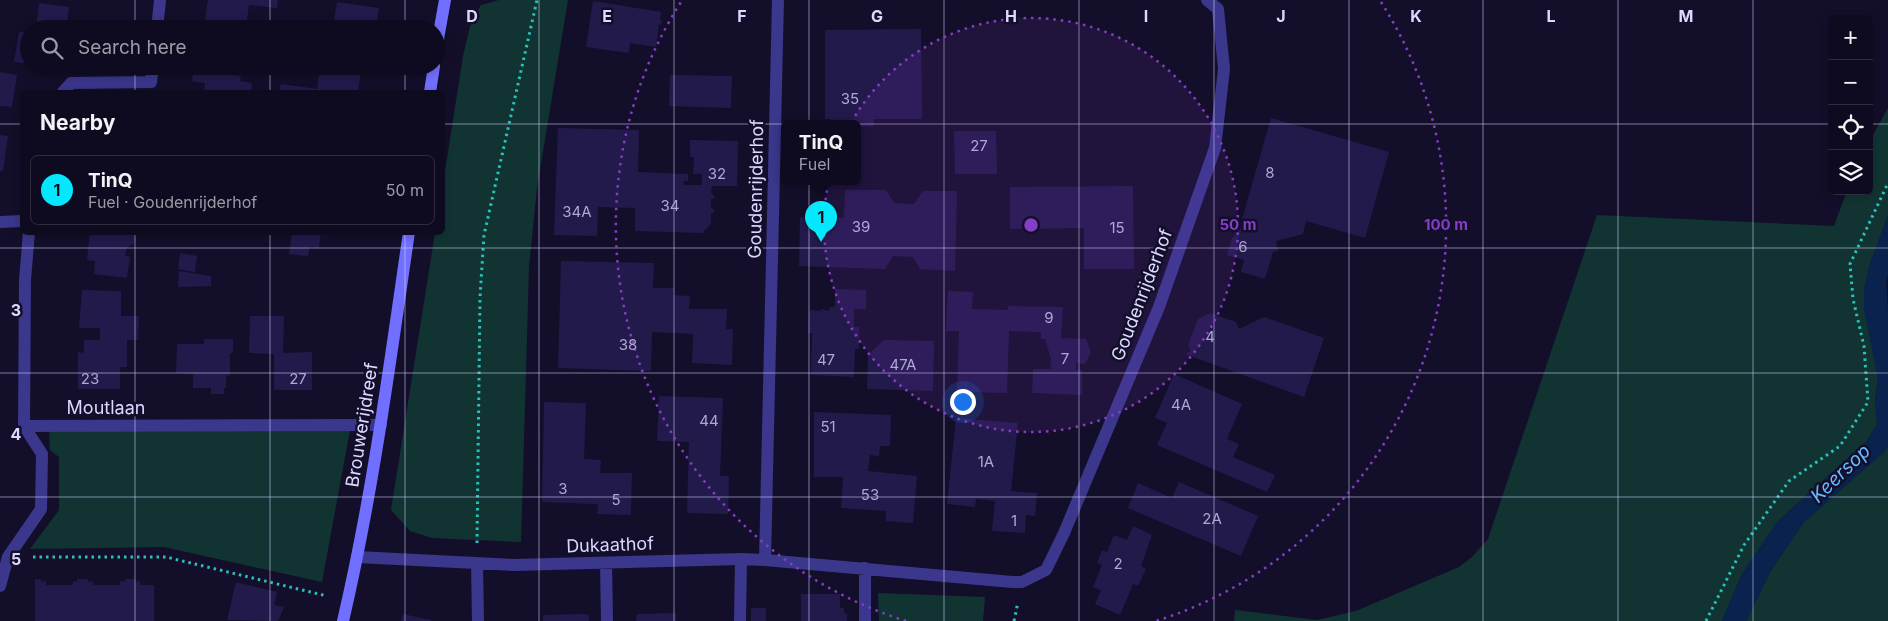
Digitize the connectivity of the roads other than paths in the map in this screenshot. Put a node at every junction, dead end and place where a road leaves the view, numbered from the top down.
1 (160, 0) edge
2 (445, 0) edge
3 (778, 0) edge
4 (1207, 0) edge
5 (158, 20) edge
6 (441, 20) edge
7 (433, 75) edge
8 (151, 87) edge
9 (65, 90) edge
10 (430, 90) edge
11 (20, 221) edge
12 (0, 222) edge
13 (29, 235) edge
14 (409, 235) edge
15 (381, 425) junction
16 (24, 426) junction
17 (357, 556) junction
18 (741, 559) junction
19 (765, 560) junction
20 (606, 563) junction
21 (477, 564) junction
22 (865, 568) junction
23 (1022, 582) joint
24 (0, 586) edge
25 (343, 621) edge
26 (478, 621) edge
27 (606, 621) edge
28 (740, 621) edge
29 (864, 621) edge

1 - 5 street
2 - 6 street
3 - 19 street, Goudenrijderhof
4 - 23 street, Goudenrijderhof
7 - 10 street
8 - 9 street
11 - 12 street
13 - 16 street
14 - 15 street, Brouwerijdreef
15 - 16 street, Moutlaan
15 - 17 street, Brouwerijdreef
16 - 24 street
17 - 21 street, Dukaathof
17 - 25 street, Brouwerijdreef
18 - 19 street, Dukaathof
18 - 20 street, Dukaathof
18 - 28 street
19 - 22 street, Dukaathof
20 - 21 street, Dukaathof
20 - 27 street
21 - 26 street
22 - 23 street, Dukaathof
22 - 29 street

